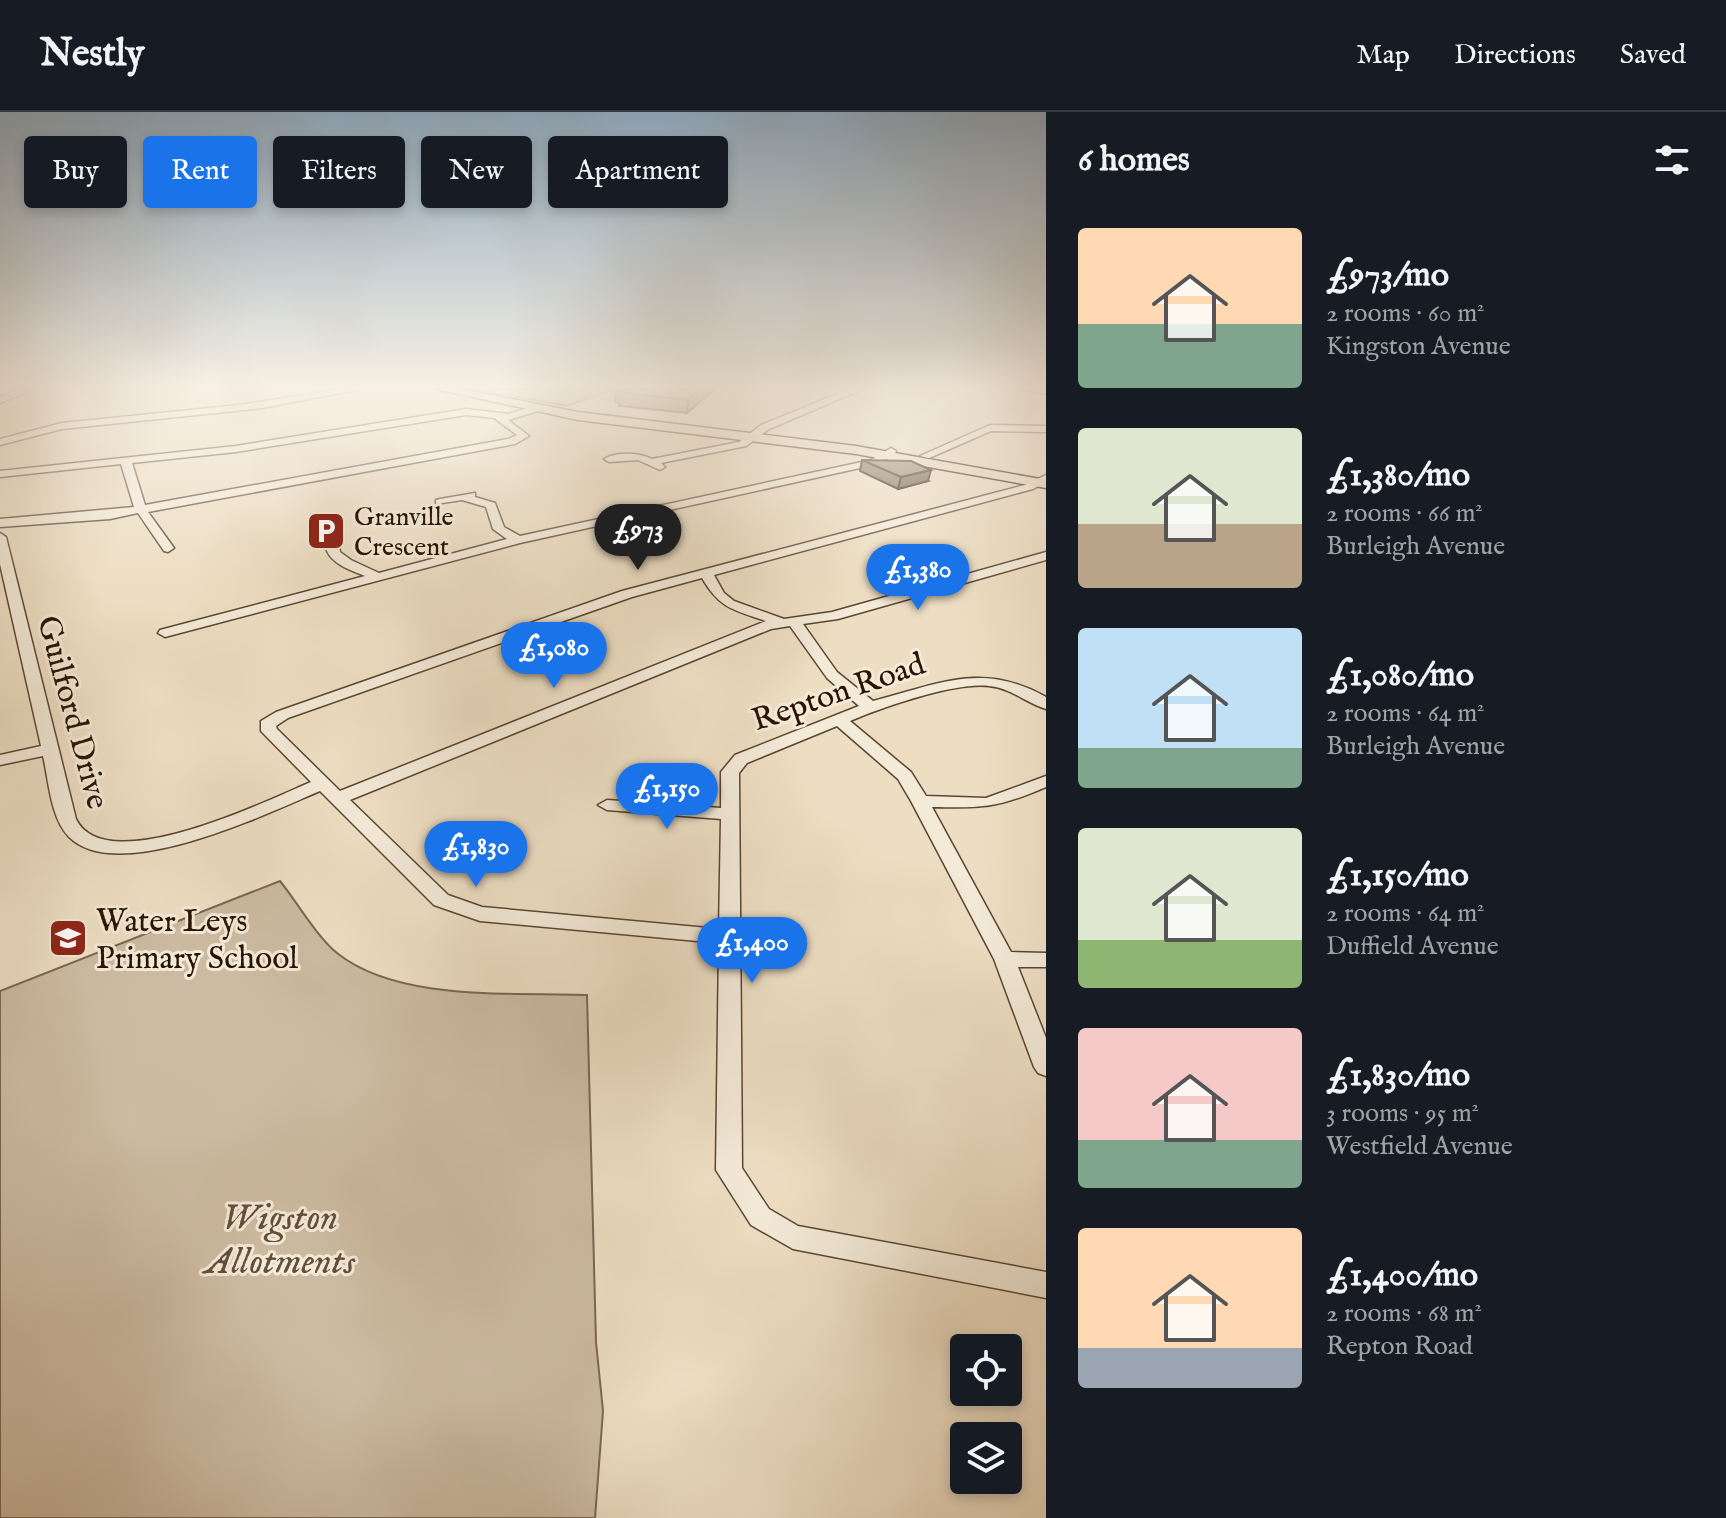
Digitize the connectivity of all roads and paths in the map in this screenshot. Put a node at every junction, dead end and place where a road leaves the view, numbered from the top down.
1 (182, 455) edge
2 (443, 455) edge
3 (688, 455) edge
4 (886, 455) edge
5 (898, 455) edge
6 (908, 455) edge
7 (928, 455) edge
8 (925, 456) junction
9 (604, 460) dead end
10 (126, 462) junction
11 (651, 462) junction
12 (665, 470) dead end
13 (0, 474) edge
14 (1044, 481) edge
15 (482, 492) dead end
16 (462, 497) junction
17 (440, 502) dead end
18 (141, 510) junction
19 (317, 521) dead end
20 (0, 528) edge
21 (518, 540) junction
22 (168, 548) dead end
23 (1046, 556) edge
24 (706, 573) junction
25 (378, 577) junction
26 (787, 621) junction
27 (165, 633) dead end
28 (1046, 704) edge
29 (870, 707) junction
30 (839, 719) junction
31 (50, 749) junction
32 (0, 760) edge
33 (1046, 781) edge
34 (324, 783) junction
35 (339, 798) junction
36 (920, 801) junction
37 (607, 805) dead end
38 (731, 814) junction
39 (730, 937) junction
40 (1004, 959) junction
41 (1046, 960) edge
42 (1046, 1067) edge
43 (1046, 1285) edge

1 - 10 street
2 - 18 street
3 - 11 street
4 - 21 street
5 - 14 main road
6 - 8 main road
7 - 8 street
8 - 14 main road
9 - 11 street
10 - 13 street
10 - 18 street
11 - 12 street
14 - 24 street
15 - 16 street
16 - 17 street
16 - 21 street
18 - 20 street
18 - 22 street
19 - 25 street
20 - 31 street, Guilford Drive
21 - 25 street
23 - 26 street
24 - 26 street
24 - 34 street
25 - 27 street
26 - 29 street
26 - 35 street
28 - 29 street, Repton Road
29 - 30 street, Repton Road
30 - 36 street
30 - 38 street, Repton Road
31 - 32 street
31 - 34 street, Guilford Drive
33 - 36 street
34 - 35 street
35 - 39 street
36 - 40 street
37 - 38 street
38 - 39 street, Repton Road
39 - 43 street, Repton Road
40 - 41 street
40 - 42 street

